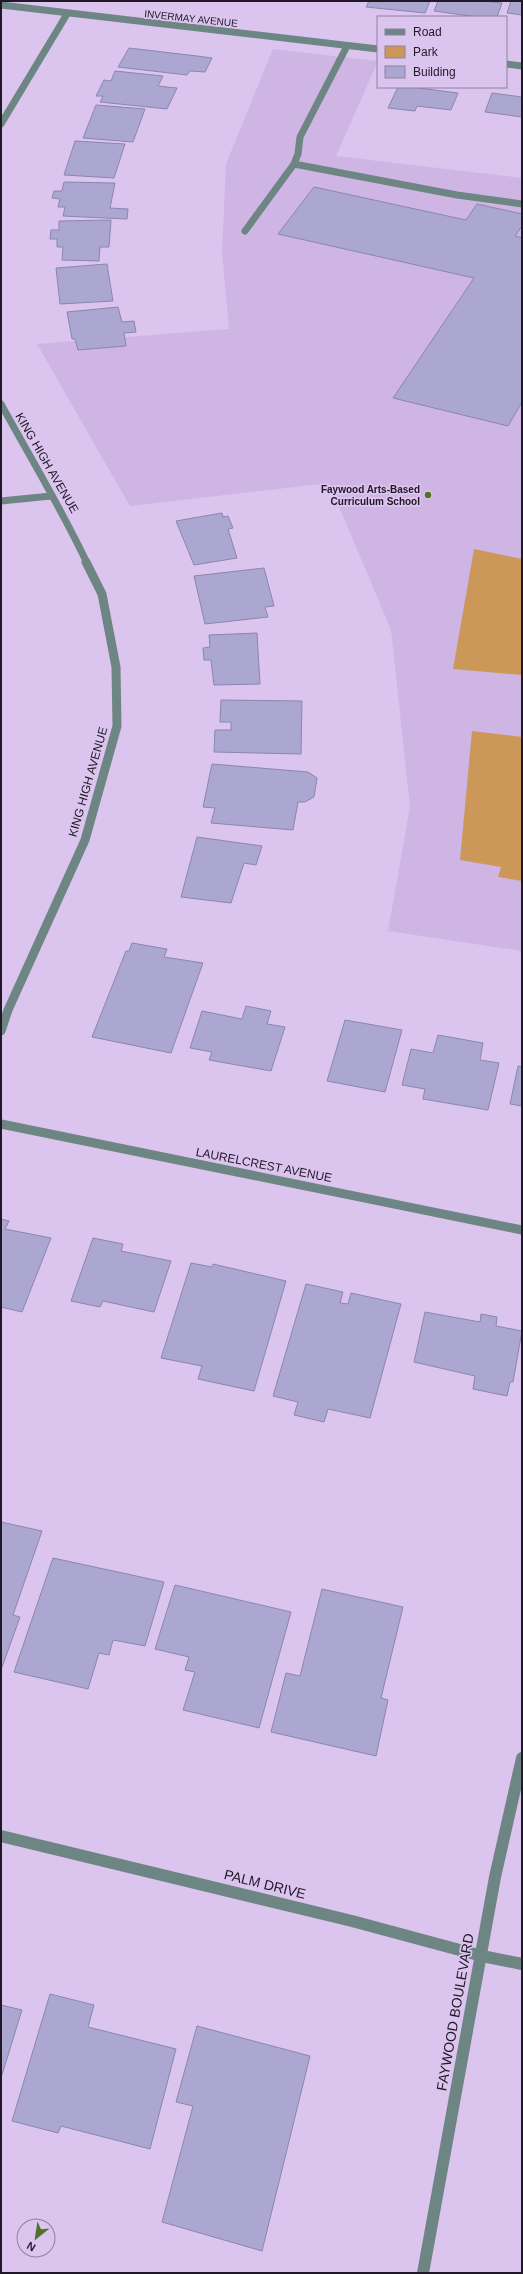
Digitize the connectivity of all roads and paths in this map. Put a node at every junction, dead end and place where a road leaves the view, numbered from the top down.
1 (1, 5) edge
2 (67, 14) junction
3 (347, 46) junction
4 (377, 49) edge
5 (507, 64) edge
6 (522, 66) edge
7 (1, 124) edge
8 (294, 164) junction
9 (522, 204) edge
10 (245, 231) dead end
11 (1, 404) edge
12 (50, 496) junction
13 (1, 502) edge
14 (1, 1031) edge
15 (1, 1124) edge
16 (522, 1230) edge
17 (522, 1758) edge
18 (1, 1836) edge
19 (482, 1956) junction
20 (522, 1964) edge
21 (423, 2273) edge

1 - 2 street, INVERMAY AVENUE
2 - 3 street, INVERMAY AVENUE
2 - 7 street
3 - 4 street, INVERMAY AVENUE
3 - 8 street
5 - 6 street
8 - 9 street
8 - 10 street
11 - 12 street, KING HIGH AVENUE
12 - 13 street
12 - 14 street, KING HIGH AVENUE
15 - 16 street, LAURELCREST AVENUE
17 - 19 street, FAYWOOD BOULEVARD
18 - 19 street, PALM DRIVE
19 - 20 street, PALM DRIVE
19 - 21 street, FAYWOOD BOULEVARD

